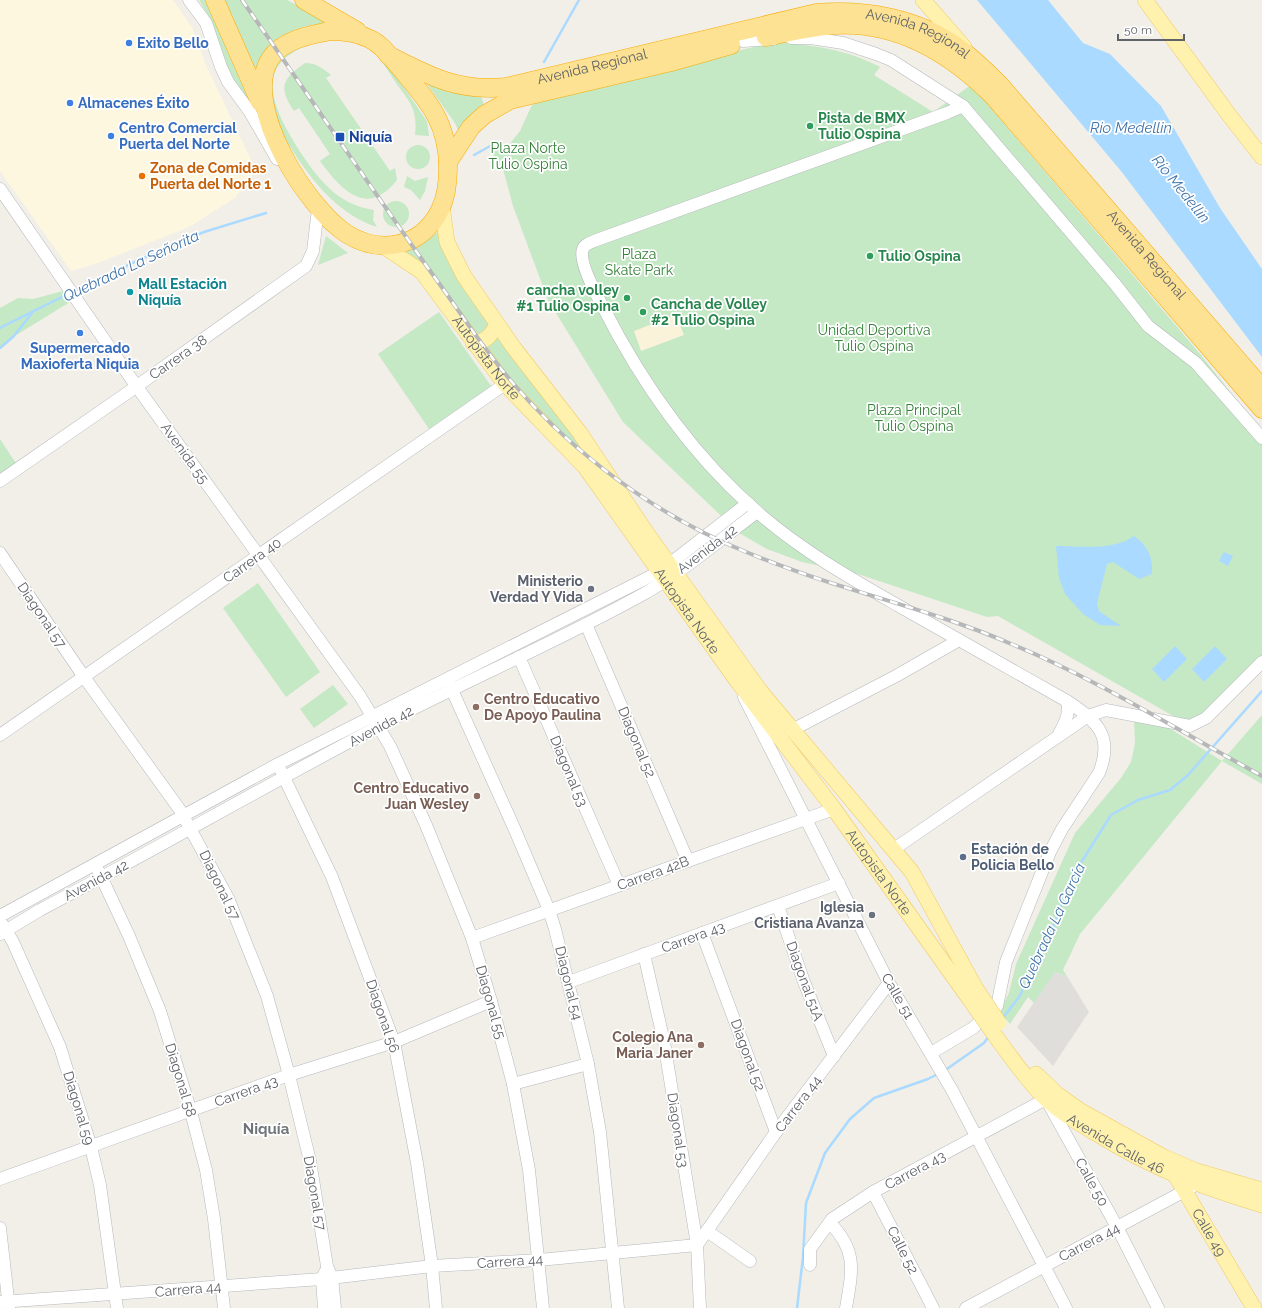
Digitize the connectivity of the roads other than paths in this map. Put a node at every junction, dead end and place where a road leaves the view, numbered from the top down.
1 (189, 0) edge
2 (215, 0) edge
3 (304, 0) edge
4 (923, 0) edge
5 (1145, 0) edge
6 (370, 39) junction
7 (743, 41) junction
8 (388, 55) junction
9 (978, 63) junction
10 (963, 106) junction
11 (265, 114) junction
12 (1262, 157) edge
13 (448, 162) junction
14 (0, 189) edge
15 (314, 203) junction
16 (442, 206) junction
17 (383, 246) junction
18 (497, 325) junction
19 (473, 343) junction
20 (505, 384) junction
21 (137, 387) junction
22 (1262, 388) edge
23 (1262, 409) edge
24 (1262, 438) edge
25 (0, 481) edge
26 (748, 503) junction
27 (757, 512) junction
28 (0, 553) edge
29 (258, 556) junction
30 (667, 572) junction
31 (586, 624) junction
32 (959, 640) junction
33 (519, 657) junction
34 (1262, 662) edge
35 (84, 677) junction
36 (737, 682) junction
37 (449, 683) junction
38 (1068, 701) junction
39 (372, 716) junction
40 (1088, 716) junction
41 (379, 727) junction
42 (792, 730) junction
43 (0, 735) edge
44 (1058, 735) junction
45 (278, 764) junction
46 (284, 778) junction
47 (834, 809) junction
48 (183, 815) junction
49 (805, 818) junction
50 (192, 829) junction
51 (894, 849) junction
52 (688, 861) junction
53 (95, 864) junction
54 (101, 878) junction
55 (839, 883) junction
56 (619, 885) junction
57 (778, 906) junction
58 (550, 910) junction
59 (0, 916) edge
60 (2, 928) edge
61 (702, 933) junction
62 (472, 938) junction
63 (644, 954) junction
64 (569, 982) junction
65 (889, 983) junction
66 (972, 993) junction
67 (491, 1001) junction
68 (1002, 1036) junction
69 (394, 1042) junction
70 (931, 1052) junction
71 (834, 1056) junction
72 (588, 1064) junction
73 (289, 1075) junction
74 (513, 1084) junction
75 (1046, 1099) junction
76 (191, 1112) junction
77 (776, 1132) junction
78 (977, 1137) junction
79 (91, 1147) junction
80 (1164, 1157) junction
81 (1175, 1176) junction
82 (1212, 1176) junction
83 (0, 1179) edge
84 (1190, 1187) junction
85 (1262, 1190) edge
86 (873, 1192) junction
87 (1262, 1204) edge
88 (830, 1222) junction
89 (1117, 1227) junction
90 (0, 1228) edge
91 (707, 1231) junction
92 (697, 1245) junction
93 (614, 1253) junction
94 (539, 1260) junction
95 (750, 1261) dead end
96 (810, 1265) dead end
97 (432, 1266) junction
98 (1044, 1266) junction
99 (327, 1278) junction
100 (222, 1286) junction
101 (116, 1295) junction
102 (6, 1304) edge
103 (117, 1308) edge
104 (224, 1308) edge
105 (324, 1308) edge
106 (335, 1308) edge
107 (436, 1308) edge
108 (543, 1308) edge
109 (618, 1308) edge
110 (700, 1308) edge
111 (846, 1308) edge
112 (933, 1308) edge
113 (966, 1308) edge
114 (1066, 1308) edge
115 (1158, 1308) edge
116 (1254, 1308) edge

1 - 15 street
2 - 11 highway
3 - 6 highway
4 - 9 main road
5 - 12 main road
6 - 8 highway
6 - 11 highway
7 - 10 street
7 - 13 highway, Avenida Regional
7 - 23 highway, Avenida Regional
8 - 9 highway, Avenida Regional
8 - 13 highway
9 - 22 highway, Avenida Regional
10 - 24 street
10 - 26 street
11 - 15 highway
13 - 16 highway
14 - 21 street, Avenida 55
15 - 17 highway
15 - 21 street, Carrera 38
16 - 17 highway
16 - 18 main road, Autopista Norte
17 - 19 main road, Autopista Norte
18 - 19 main road
18 - 30 main road, Autopista Norte
19 - 20 main road, Autopista Norte
20 - 29 street, Carrera 40
20 - 30 main road, Autopista Norte
21 - 25 street, Carrera 38
21 - 29 street, Avenida 55
26 - 27 street
26 - 30 street, Avenida 42
27 - 30 street, Avenida 42
27 - 32 street
28 - 35 street, Diagonal 57
29 - 35 street, Carrera 40
29 - 39 street, Avenida 55
30 - 31 street, Avenida 42
30 - 36 main road, Autopista Norte
30 - 37 street, Avenida 42
30 - 42 main road, Autopista Norte
31 - 33 street, Avenida 42
31 - 52 street, Diagonal 52
32 - 38 street
32 - 42 street
33 - 37 street, Avenida 42
33 - 56 street, Diagonal 53
34 - 40 street
35 - 43 street, Carrera 40
35 - 48 street, Diagonal 57
36 - 47 main road, Autopista Norte
36 - 49 street, Calle 51
37 - 39 street, Avenida 42
37 - 41 street, Avenida 42
37 - 58 street, Diagonal 54
38 - 40 street
38 - 44 street
39 - 41 street, Diagonal 55
39 - 45 street, Avenida 42
40 - 44 street
40 - 70 street
41 - 46 street, Avenida 42
41 - 62 street, Diagonal 55
42 - 51 main road, Autopista Norte
44 - 51 street
45 - 46 street, Diagonal 56
45 - 48 street, Avenida 42
46 - 50 street, Avenida 42
46 - 69 street, Diagonal 56
47 - 49 street, Carrera 42B
47 - 66 main road, Autopista Norte
48 - 50 street, Diagonal 57
48 - 53 street, Avenida 42
49 - 52 street, Carrera 42B
49 - 55 street, Calle 51
50 - 54 street, Avenida 42
50 - 73 street, Diagonal 57
51 - 66 main road, Autopista Norte
52 - 56 street, Carrera 42B
53 - 54 street, Diagonal 58
53 - 59 street, Avenida 42
54 - 60 street, Avenida 42
54 - 76 street, Diagonal 58
55 - 57 street, Carrera 43
55 - 65 street, Calle 51
56 - 58 street, Carrera 42B
57 - 61 street, Carrera 43
57 - 71 street, Diagonal 51A
58 - 62 street, Carrera 42B
58 - 64 street, Diagonal 54
60 - 79 street, Diagonal 59
61 - 63 street, Carrera 43
61 - 77 street, Diagonal 52
62 - 67 street, Diagonal 55
63 - 64 street, Carrera 43
63 - 92 street, Diagonal 53
64 - 72 street, Diagonal 54
65 - 70 street, Calle 51
65 - 71 street, Carrera 44
66 - 68 main road, bridge
67 - 69 street, Carrera 43
67 - 74 street, Diagonal 55
68 - 75 main road, Avenida Calle 46
68 - 80 main road, Avenida Calle 46
69 - 73 street, Carrera 43
69 - 97 street, Diagonal 56
70 - 78 street, Calle 51
71 - 77 street, Carrera 44
72 - 74 street
72 - 93 street, Diagonal 54
73 - 76 street, Carrera 43
73 - 99 street, Diagonal 57
74 - 94 street, Diagonal 55
75 - 78 street, Carrera 43
75 - 81 main road, Avenida Calle 46
75 - 89 street, Calle 50
76 - 79 street, Carrera 43
76 - 100 street, Diagonal 58
77 - 91 street, Carrera 44
78 - 86 street, Carrera 43
78 - 98 street, Calle 51
79 - 83 street, Carrera 43
79 - 101 street, Diagonal 59
80 - 81 main road, Calle 49
80 - 82 main road, Avenida Calle 46
81 - 84 main road, Calle 49
82 - 84 street, Carrera 44
82 - 85 main road, Avenida Calle 46
84 - 87 main road
84 - 89 street, Carrera 44
84 - 116 main road, Calle 49
86 - 88 street, Carrera 43
86 - 112 street, Calle 52
88 - 96 street, Carrera 43
88 - 111 street
89 - 98 street, Carrera 44
89 - 115 street, Calle 50
90 - 102 street
91 - 92 street, Carrera 44
91 - 95 street
92 - 93 street, Carrera 44
92 - 110 street, Diagonal 53
93 - 94 street, Carrera 44
93 - 109 street, Diagonal 54
94 - 97 street, Carrera 44
94 - 108 street, Diagonal 55
97 - 99 street, Carrera 44
97 - 107 street, Diagonal 56
98 - 113 street, Carrera 44
98 - 114 street, Calle 51
99 - 100 street, Carrera 44
99 - 105 street, Diagonal 57
99 - 106 street, Diagonal 57
100 - 101 street, Carrera 44
100 - 104 street, Diagonal 58
101 - 102 street, Carrera 44
101 - 103 street, Diagonal 59

